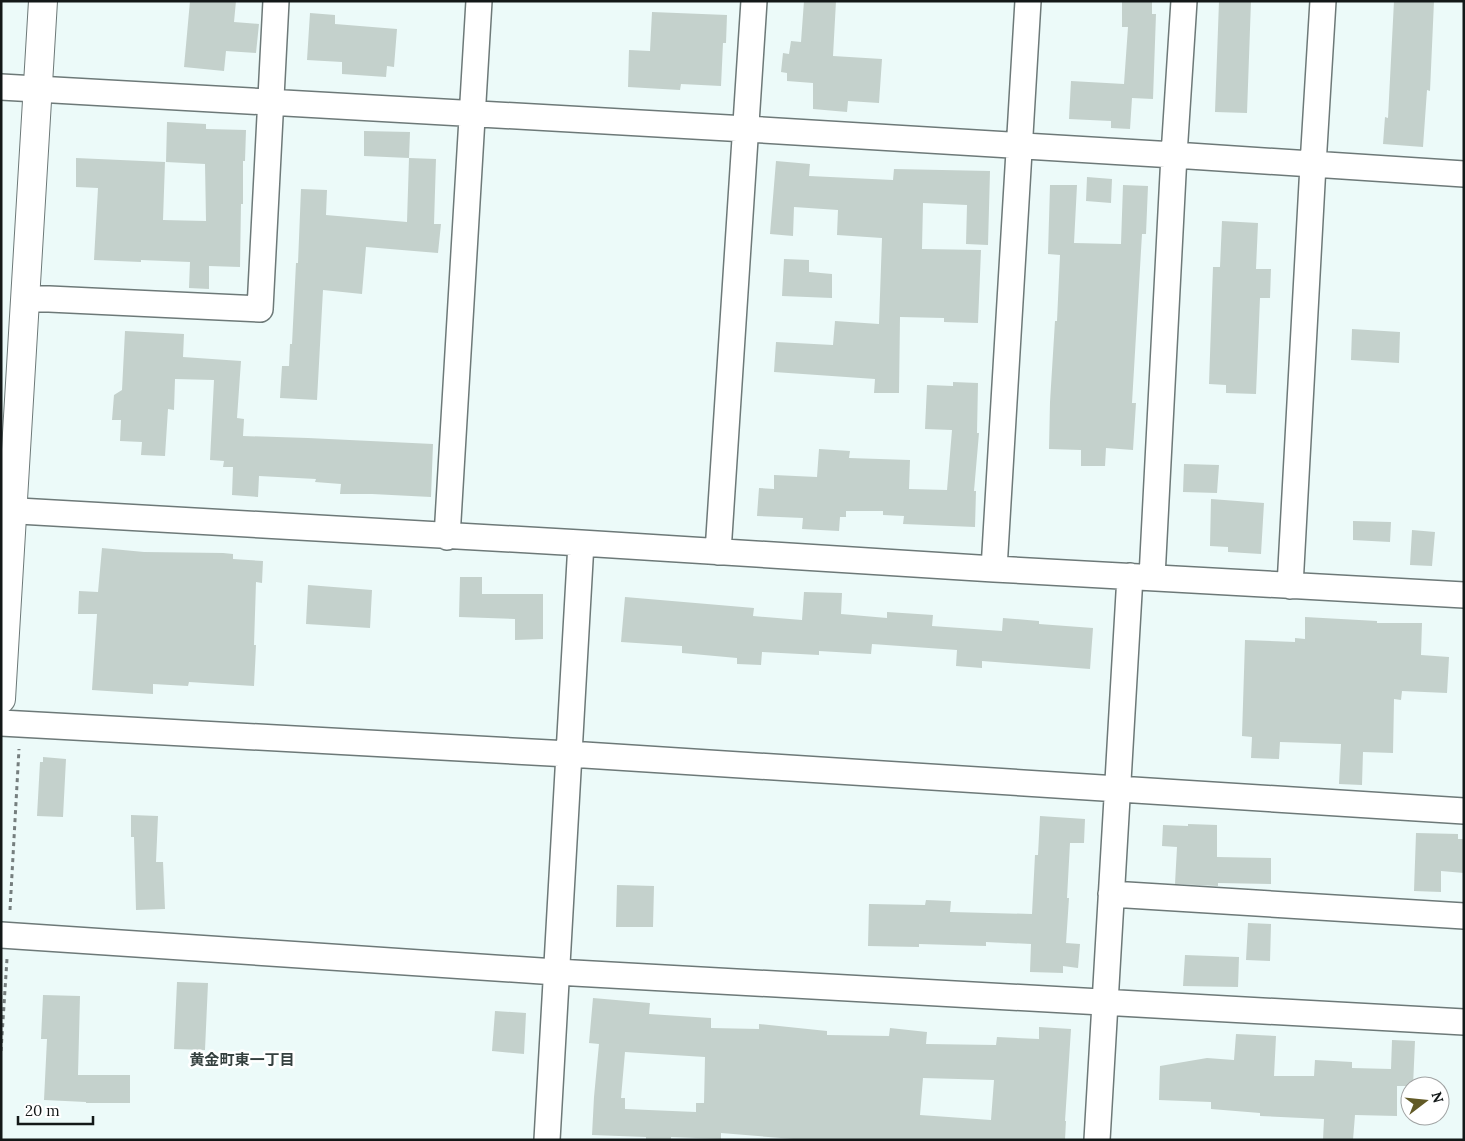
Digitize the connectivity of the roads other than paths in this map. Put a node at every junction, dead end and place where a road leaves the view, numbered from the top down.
1 (43, 1) edge
2 (276, 1) edge
3 (479, 1) edge
4 (754, 1) edge
5 (1028, 1) edge
6 (1184, 1) edge
7 (1323, 1) edge
8 (1, 87) edge
9 (38, 89) junction
10 (270, 102) junction
11 (471, 114) junction
12 (746, 129) junction
13 (1020, 145) junction
14 (1174, 155) junction
15 (1313, 165) junction
16 (1464, 174) edge
17 (25, 299) junction
18 (7, 510) edge
19 (447, 536) junction
20 (581, 543) junction
21 (718, 552) junction
22 (994, 569) junction
23 (1141, 576) junction
24 (1290, 586) junction
25 (1464, 595) edge
26 (1, 699) edge
27 (1, 723) edge
28 (569, 754) junction
29 (1117, 788) junction
30 (1464, 811) edge
31 (1110, 894) junction
32 (1464, 916) edge
33 (1, 935) edge
34 (556, 972) junction
35 (1104, 1001) junction
36 (1464, 1022) edge
37 (547, 1140) edge
38 (1097, 1140) edge

1 - 9 street
2 - 10 street
3 - 11 street
4 - 12 street
5 - 13 street
6 - 14 street
7 - 15 street
8 - 9 street
9 - 10 street
9 - 17 street
10 - 11 street
10 - 17 street
11 - 12 street
11 - 19 street
12 - 13 street
12 - 21 street
13 - 14 street
13 - 22 street
14 - 15 street
14 - 23 street
15 - 16 street
15 - 24 street
17 - 18 street
18 - 19 street
18 - 26 street
19 - 20 street
20 - 21 street
20 - 28 street
21 - 22 street
22 - 23 street
23 - 24 street
23 - 29 street
24 - 25 street
27 - 28 street
28 - 29 street
28 - 34 street
29 - 30 street
29 - 31 street
31 - 32 street
31 - 35 street
33 - 34 street
34 - 35 street
34 - 37 street
35 - 36 street
35 - 38 street

